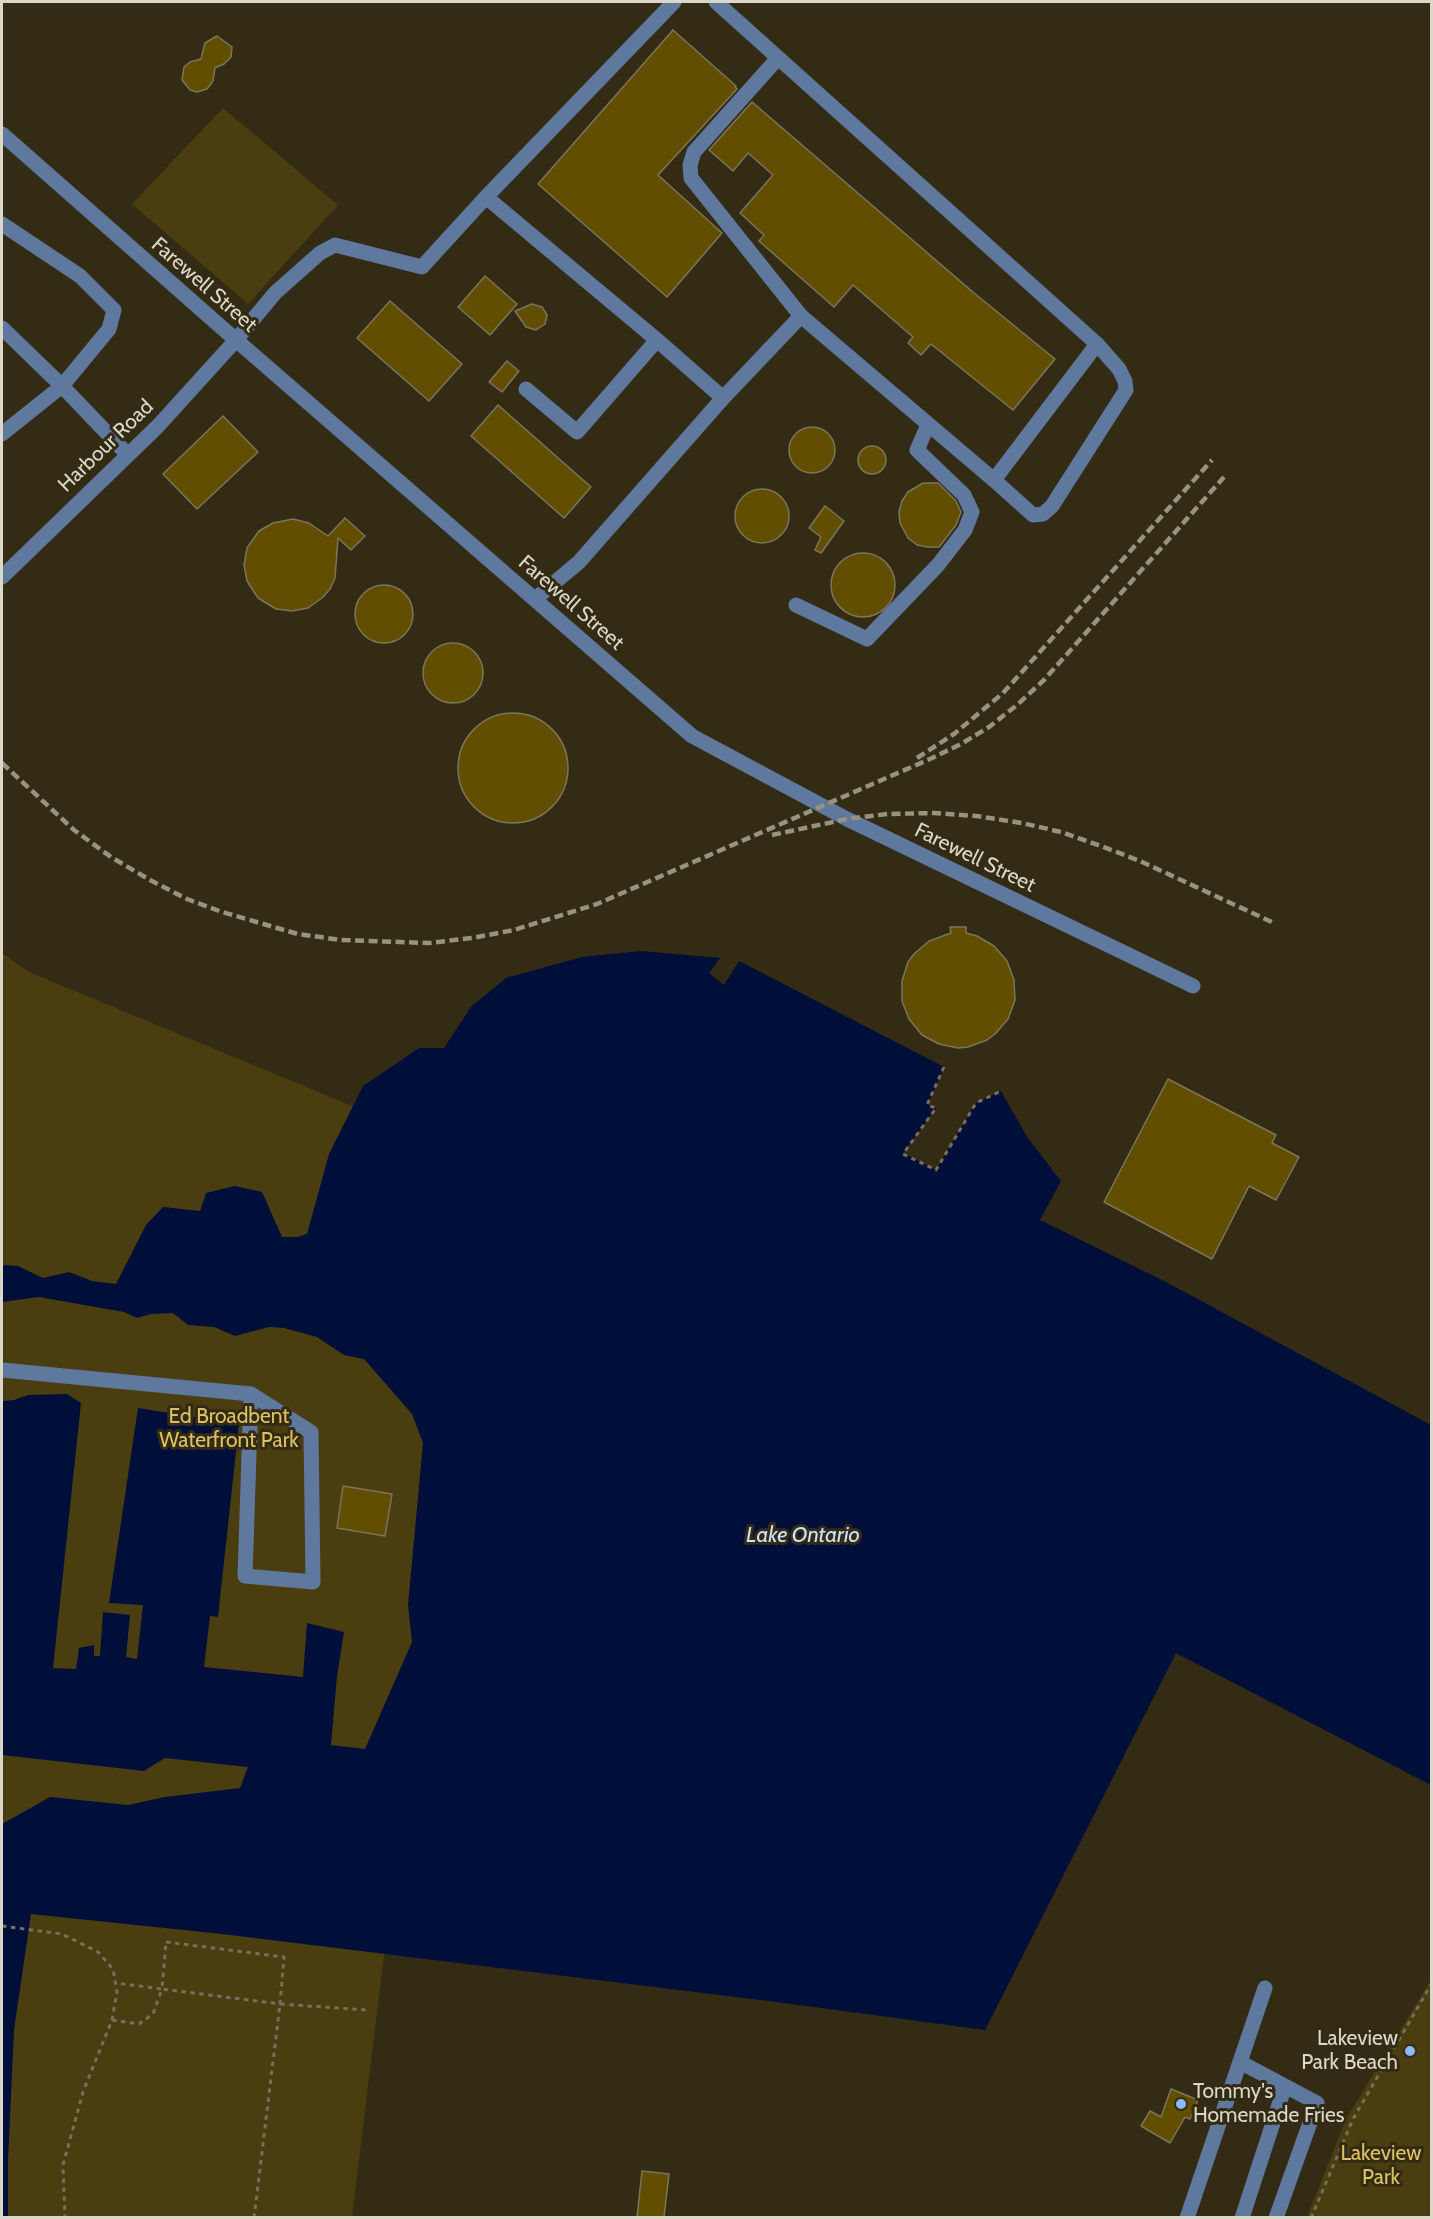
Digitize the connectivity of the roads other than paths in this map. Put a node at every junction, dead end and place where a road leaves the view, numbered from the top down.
1 (674, 2) edge
2 (716, 2) edge
3 (778, 58) junction
4 (2, 134) edge
5 (486, 197) junction
6 (2, 224) edge
7 (801, 316) junction
8 (2, 328) edge
9 (236, 340) junction
10 (657, 340) junction
11 (1097, 344) junction
12 (62, 386) junction
13 (526, 389) dead end
14 (723, 398) junction
15 (928, 425) junction
16 (2, 434) edge
17 (128, 455) junction
18 (994, 480) junction
19 (2, 577) edge
20 (535, 599) junction
21 (796, 605) dead end
22 (1193, 986) dead end
23 (2, 1370) edge
24 (251, 1394) junction
25 (1265, 1988) dead end
26 (1240, 2062) junction
27 (1285, 2086) junction
28 (1187, 2217) edge
29 (1242, 2217) edge
30 (1275, 2217) edge

1 - 5 street
2 - 3 street
3 - 7 street
3 - 11 street
4 - 9 street, Farewell Street
5 - 9 street, Harbour Road
5 - 10 street
6 - 12 street
7 - 14 street
7 - 15 street
8 - 12 street
9 - 17 street, Harbour Road
9 - 20 street, Farewell Street
10 - 13 street
10 - 14 street
11 - 18 street
11 - 18 street
12 - 16 street
12 - 17 street
14 - 20 street
15 - 18 street
15 - 21 street
17 - 19 street, Harbour Road
20 - 22 street, Farewell Street
23 - 24 street
24 - 24 street
25 - 26 street
26 - 27 street
26 - 28 street
27 - 29 street
27 - 30 street

